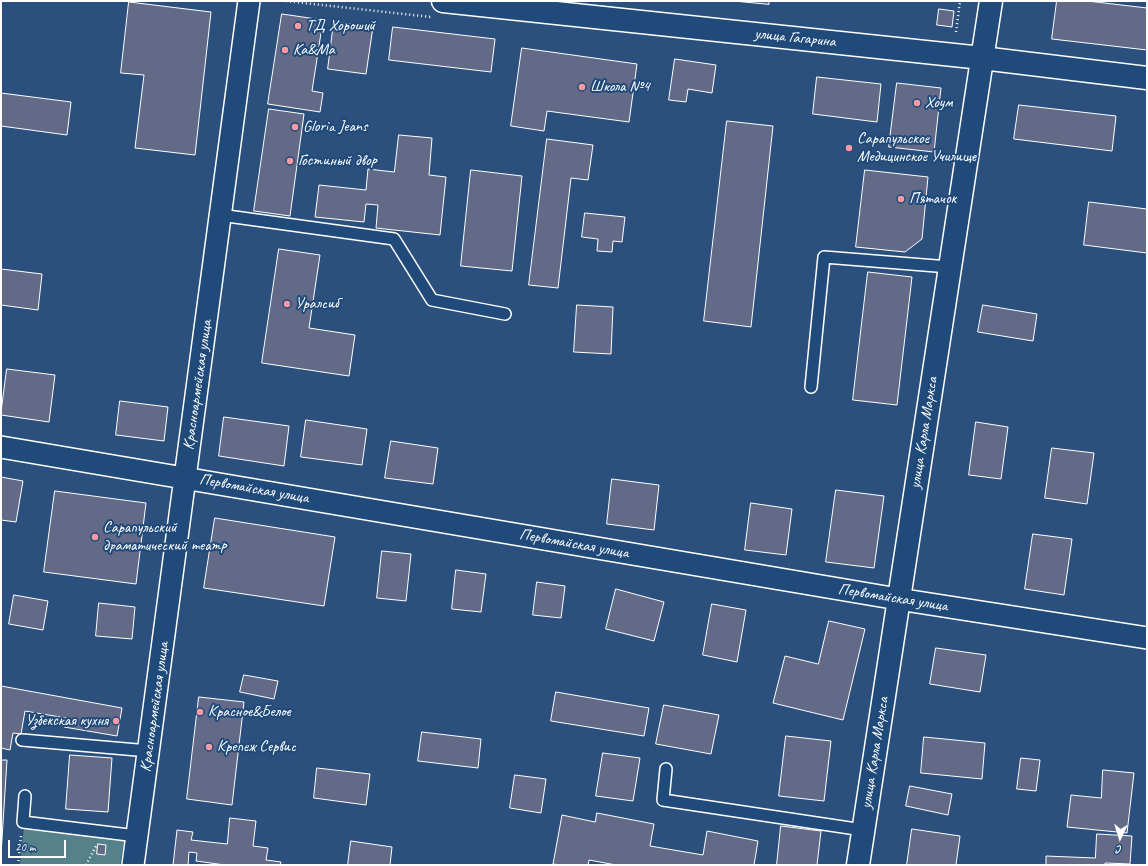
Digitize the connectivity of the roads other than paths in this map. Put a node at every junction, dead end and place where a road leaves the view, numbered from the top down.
1 (249, 1) edge
2 (443, 1) edge
3 (991, 1) edge
4 (982, 58) junction
5 (1147, 78) edge
6 (220, 215) junction
7 (950, 267) junction
8 (505, 314) dead end
9 (811, 387) dead end
10 (1, 447) edge
11 (186, 478) junction
12 (898, 599) junction
13 (1147, 638) edge
14 (22, 740) dead end
15 (149, 751) junction
16 (666, 769) dead end
17 (25, 796) dead end
18 (863, 830) junction
19 (137, 836) junction
20 (133, 865) edge
21 (858, 865) edge

1 - 6 street, Красноармейская улица
2 - 4 main road, улица Гагарина
3 - 4 main road, улица Карла Маркса
4 - 5 main road, улица Гагарина
4 - 7 main road, улица Карла Маркса
6 - 8 lane
6 - 11 street, Красноармейская улица
7 - 9 lane
7 - 12 main road, улица Карла Маркса
10 - 11 street, Первомайская улица
11 - 12 street, Первомайская улица
11 - 15 street, Красноармейская улица
12 - 13 street, Первомайская улица
12 - 18 main road, улица Карла Маркса
14 - 15 lane
15 - 19 street, Красноармейская улица
16 - 18 lane
17 - 19 lane
18 - 21 main road, улица Карла Маркса
19 - 20 street, Красноармейская улица

